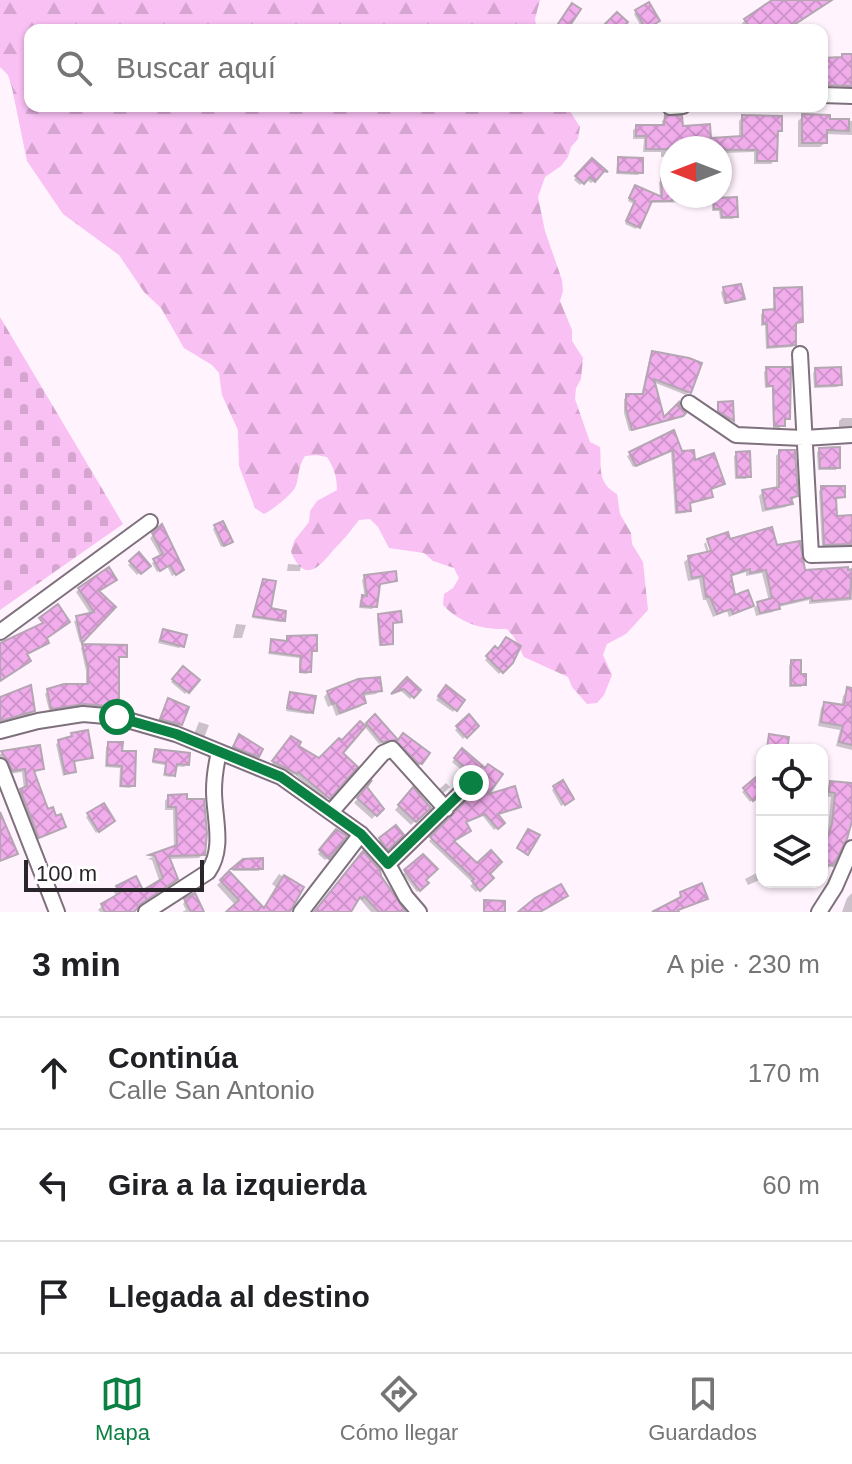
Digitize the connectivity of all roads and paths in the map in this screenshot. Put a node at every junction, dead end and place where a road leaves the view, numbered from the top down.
1 (828, 95) edge
2 (852, 96) edge
3 (800, 354) dead end
4 (689, 403) dead end
5 (852, 435) edge
6 (804, 438) junction
7 (150, 522) dead end
8 (852, 554) edge
9 (0, 632) edge
10 (0, 731) edge
11 (219, 752) junction
12 (0, 766) edge
13 (471, 783) dead end
14 (446, 809) junction
15 (331, 812) junction
16 (361, 834) junction
17 (852, 848) edge
18 (388, 864) junction
19 (57, 912) edge
20 (146, 912) edge
21 (301, 912) edge
22 (419, 912) edge
23 (819, 912) edge

1 - 2 street
3 - 6 street
4 - 6 street
5 - 6 street
6 - 8 street
7 - 9 street
10 - 11 street
11 - 15 street
11 - 20 street
12 - 19 street
13 - 14 street
14 - 15 street
14 - 18 street
15 - 16 street
16 - 18 street
16 - 21 street
17 - 23 street
18 - 22 street

